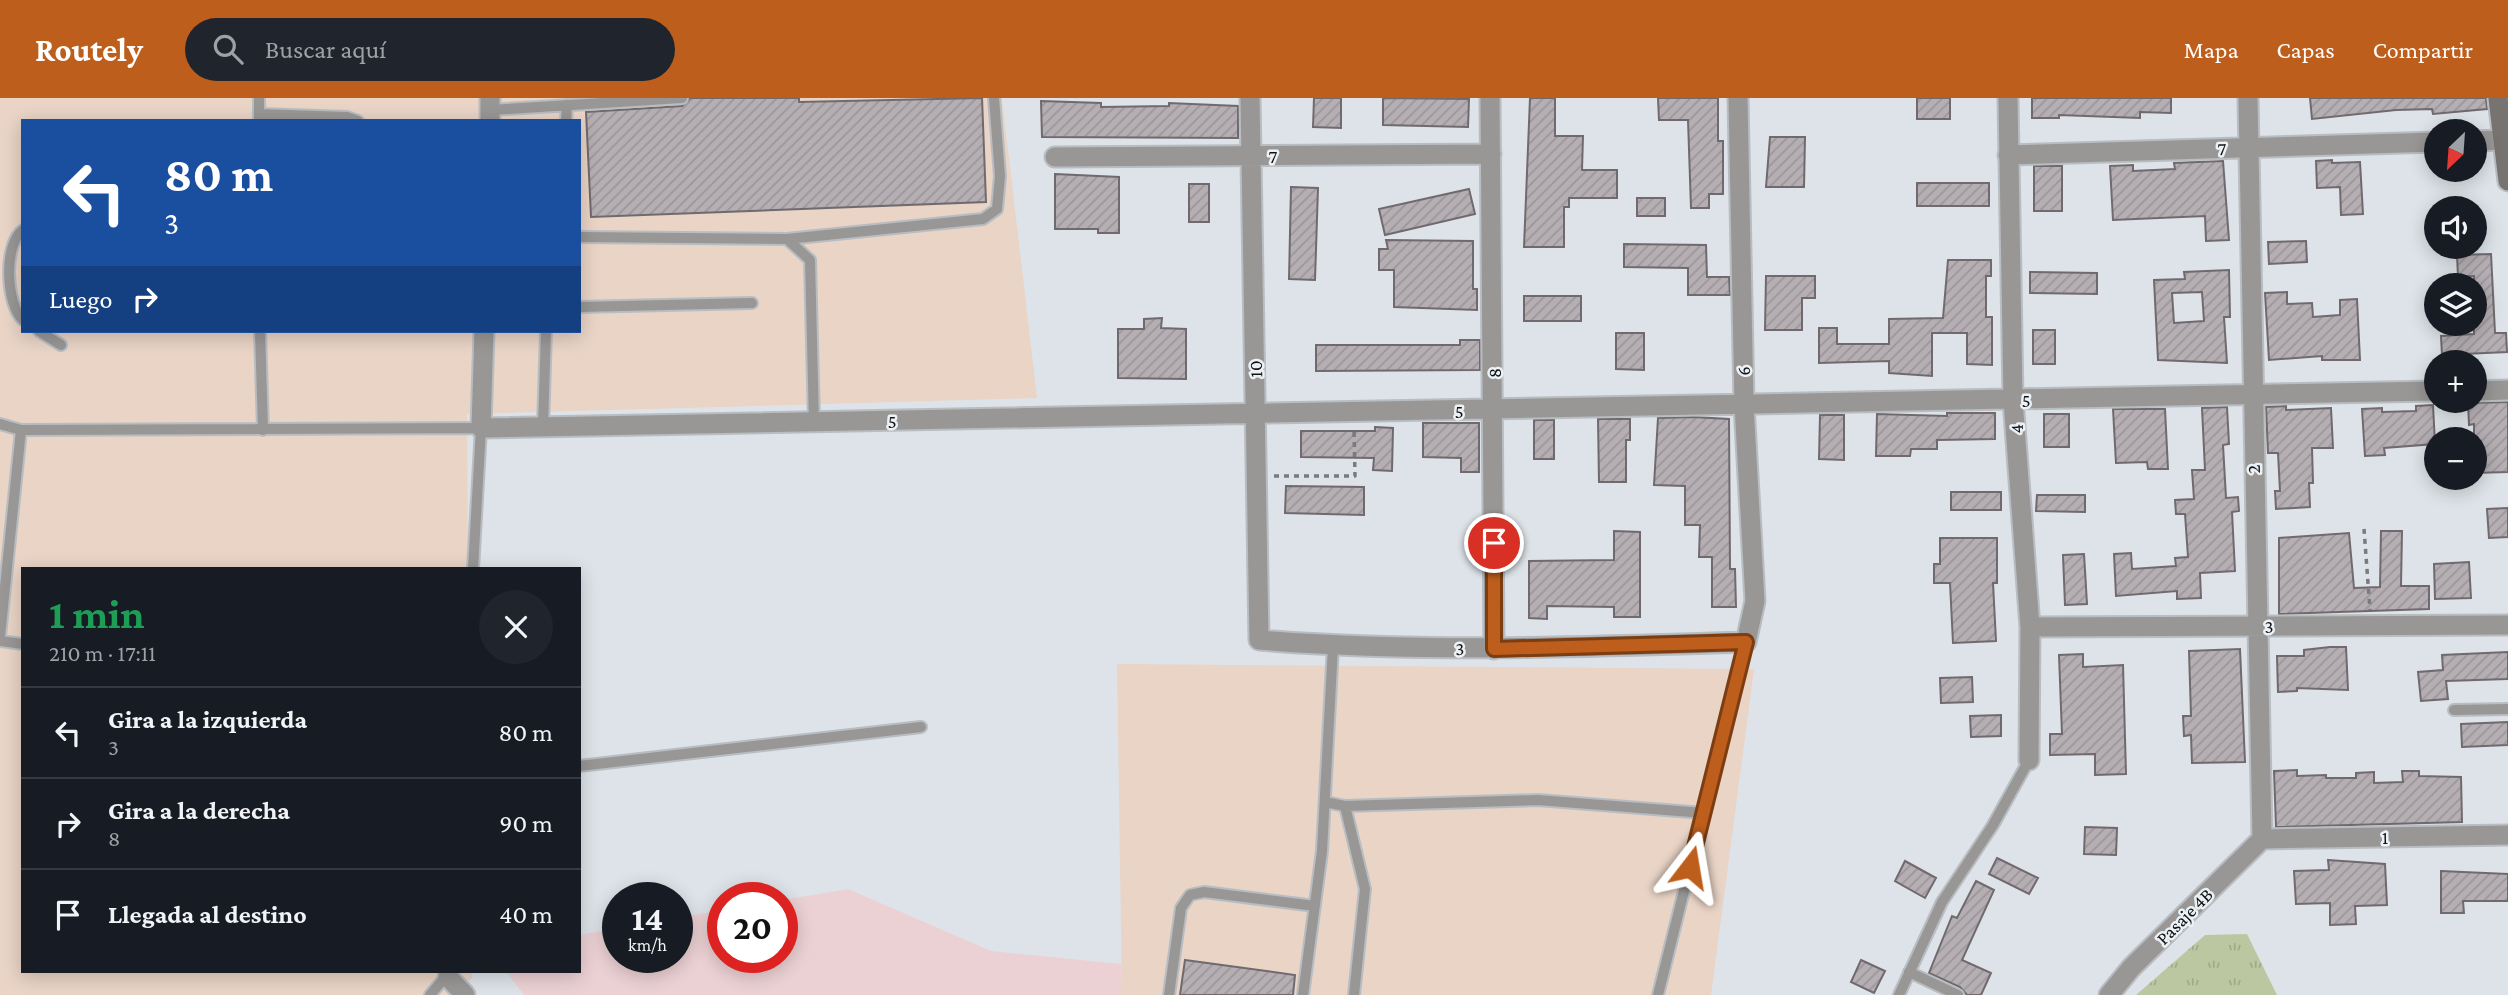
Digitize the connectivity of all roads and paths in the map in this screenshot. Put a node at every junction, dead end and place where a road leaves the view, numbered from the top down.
1 (259, 98) edge
2 (682, 98) edge
3 (995, 98) edge
4 (1250, 98) edge
5 (1490, 98) edge
6 (1738, 98) edge
7 (2008, 98) edge
8 (2248, 98) edge
9 (2498, 98) edge
10 (567, 105) junction
11 (490, 109) edge
12 (259, 117) edge
13 (352, 119) edge
14 (566, 119) edge
15 (2501, 140) junction
16 (2487, 141) edge
17 (2424, 142) edge
18 (2248, 147) junction
19 (1491, 155) junction
20 (2008, 155) junction
21 (1250, 156) junction
22 (1055, 157) dead end
23 (2508, 181) edge
24 (21, 232) edge
25 (581, 237) edge
26 (787, 239) junction
27 (752, 303) dead end
28 (581, 307) edge
29 (21, 316) edge
30 (42, 333) edge
31 (260, 333) edge
32 (484, 333) edge
33 (546, 333) edge
34 (61, 345) dead end
35 (2508, 390) edge
36 (2424, 391) edge
37 (2487, 391) edge
38 (2252, 394) junction
39 (2013, 400) junction
40 (1744, 405) junction
41 (1494, 410) junction
42 (1354, 413) junction
43 (1255, 414) junction
44 (814, 423) junction
45 (0, 424) edge
46 (543, 427) junction
47 (481, 428) junction
48 (21, 430) junction
49 (263, 430) junction
50 (1256, 475) junction
51 (2364, 529) dead end
52 (473, 567) edge
53 (2508, 625) edge
54 (2256, 626) junction
55 (2371, 626) junction
56 (2030, 627) junction
57 (0, 636) edge
58 (1259, 640) joint
59 (0, 641) edge
60 (1746, 642) junction
61 (21, 644) edge
62 (1334, 646) junction
63 (1494, 649) junction
64 (2508, 709) edge
65 (2454, 710) dead end
66 (921, 727) dead end
67 (2029, 761) joint
68 (581, 766) edge
69 (1325, 802) junction
70 (1345, 806) junction
71 (1704, 813) junction
72 (2508, 835) edge
73 (2262, 839) junction
74 (1315, 906) junction
75 (1909, 972) junction
76 (448, 974) edge
77 (430, 995) edge
78 (465, 995) edge
79 (1169, 995) edge
80 (1303, 995) edge
81 (1354, 995) edge
82 (1658, 995) edge
83 (1899, 995) edge
84 (1958, 995) edge
85 (2109, 995) edge

1 - 12 lane
2 - 10 lane
3 - 26 lane
4 - 21 street, 10
5 - 19 street, 8
6 - 40 street, 6
7 - 20 street, 4
8 - 18 street, 2
9 - 15 main road
10 - 11 lane
10 - 14 lane
12 - 13 lane
15 - 16 street
15 - 23 main road
17 - 18 street, 7
18 - 20 street, 7
18 - 38 street, 2
19 - 21 street, 7
19 - 41 street, 8
20 - 39 street, 4
21 - 22 street, 7
21 - 43 street, 10
24 - 29 lane
25 - 26 lane
26 - 44 lane
27 - 28 lane
30 - 34 lane
31 - 49 lane
32 - 47 street
33 - 46 lane
35 - 37 street
36 - 38 street, 5
38 - 39 street, 5
38 - 54 street, 2
39 - 40 street, 5
39 - 56 street, 4
40 - 41 street, 5
40 - 60 street, 6
41 - 42 street, 5
41 - 63 street, 8
42 - 43 street, 5
42 - 50 path
43 - 44 street, 5
43 - 50 street, 10
44 - 46 street, 5
45 - 48 lane
46 - 47 street, 5
47 - 49 lane
47 - 52 lane
48 - 49 lane
48 - 57 lane
50 - 58 street, 10
51 - 55 path
53 - 55 street, 3
54 - 55 street, 3
54 - 56 street, 3
54 - 73 street, 2
56 - 67 street, 4
58 - 62 street, 3
59 - 61 lane
60 - 63 street, 3
60 - 71 lane
62 - 63 street, 3
62 - 69 lane
64 - 65 lane
66 - 68 lane
67 - 75 lane
69 - 70 lane
69 - 74 lane
70 - 71 lane
70 - 81 lane
71 - 82 lane
72 - 73 street, 1
73 - 85 street, Pasaje 4B
74 - 79 lane
74 - 80 lane
75 - 83 lane
75 - 84 lane
76 - 77 lane
76 - 78 street

